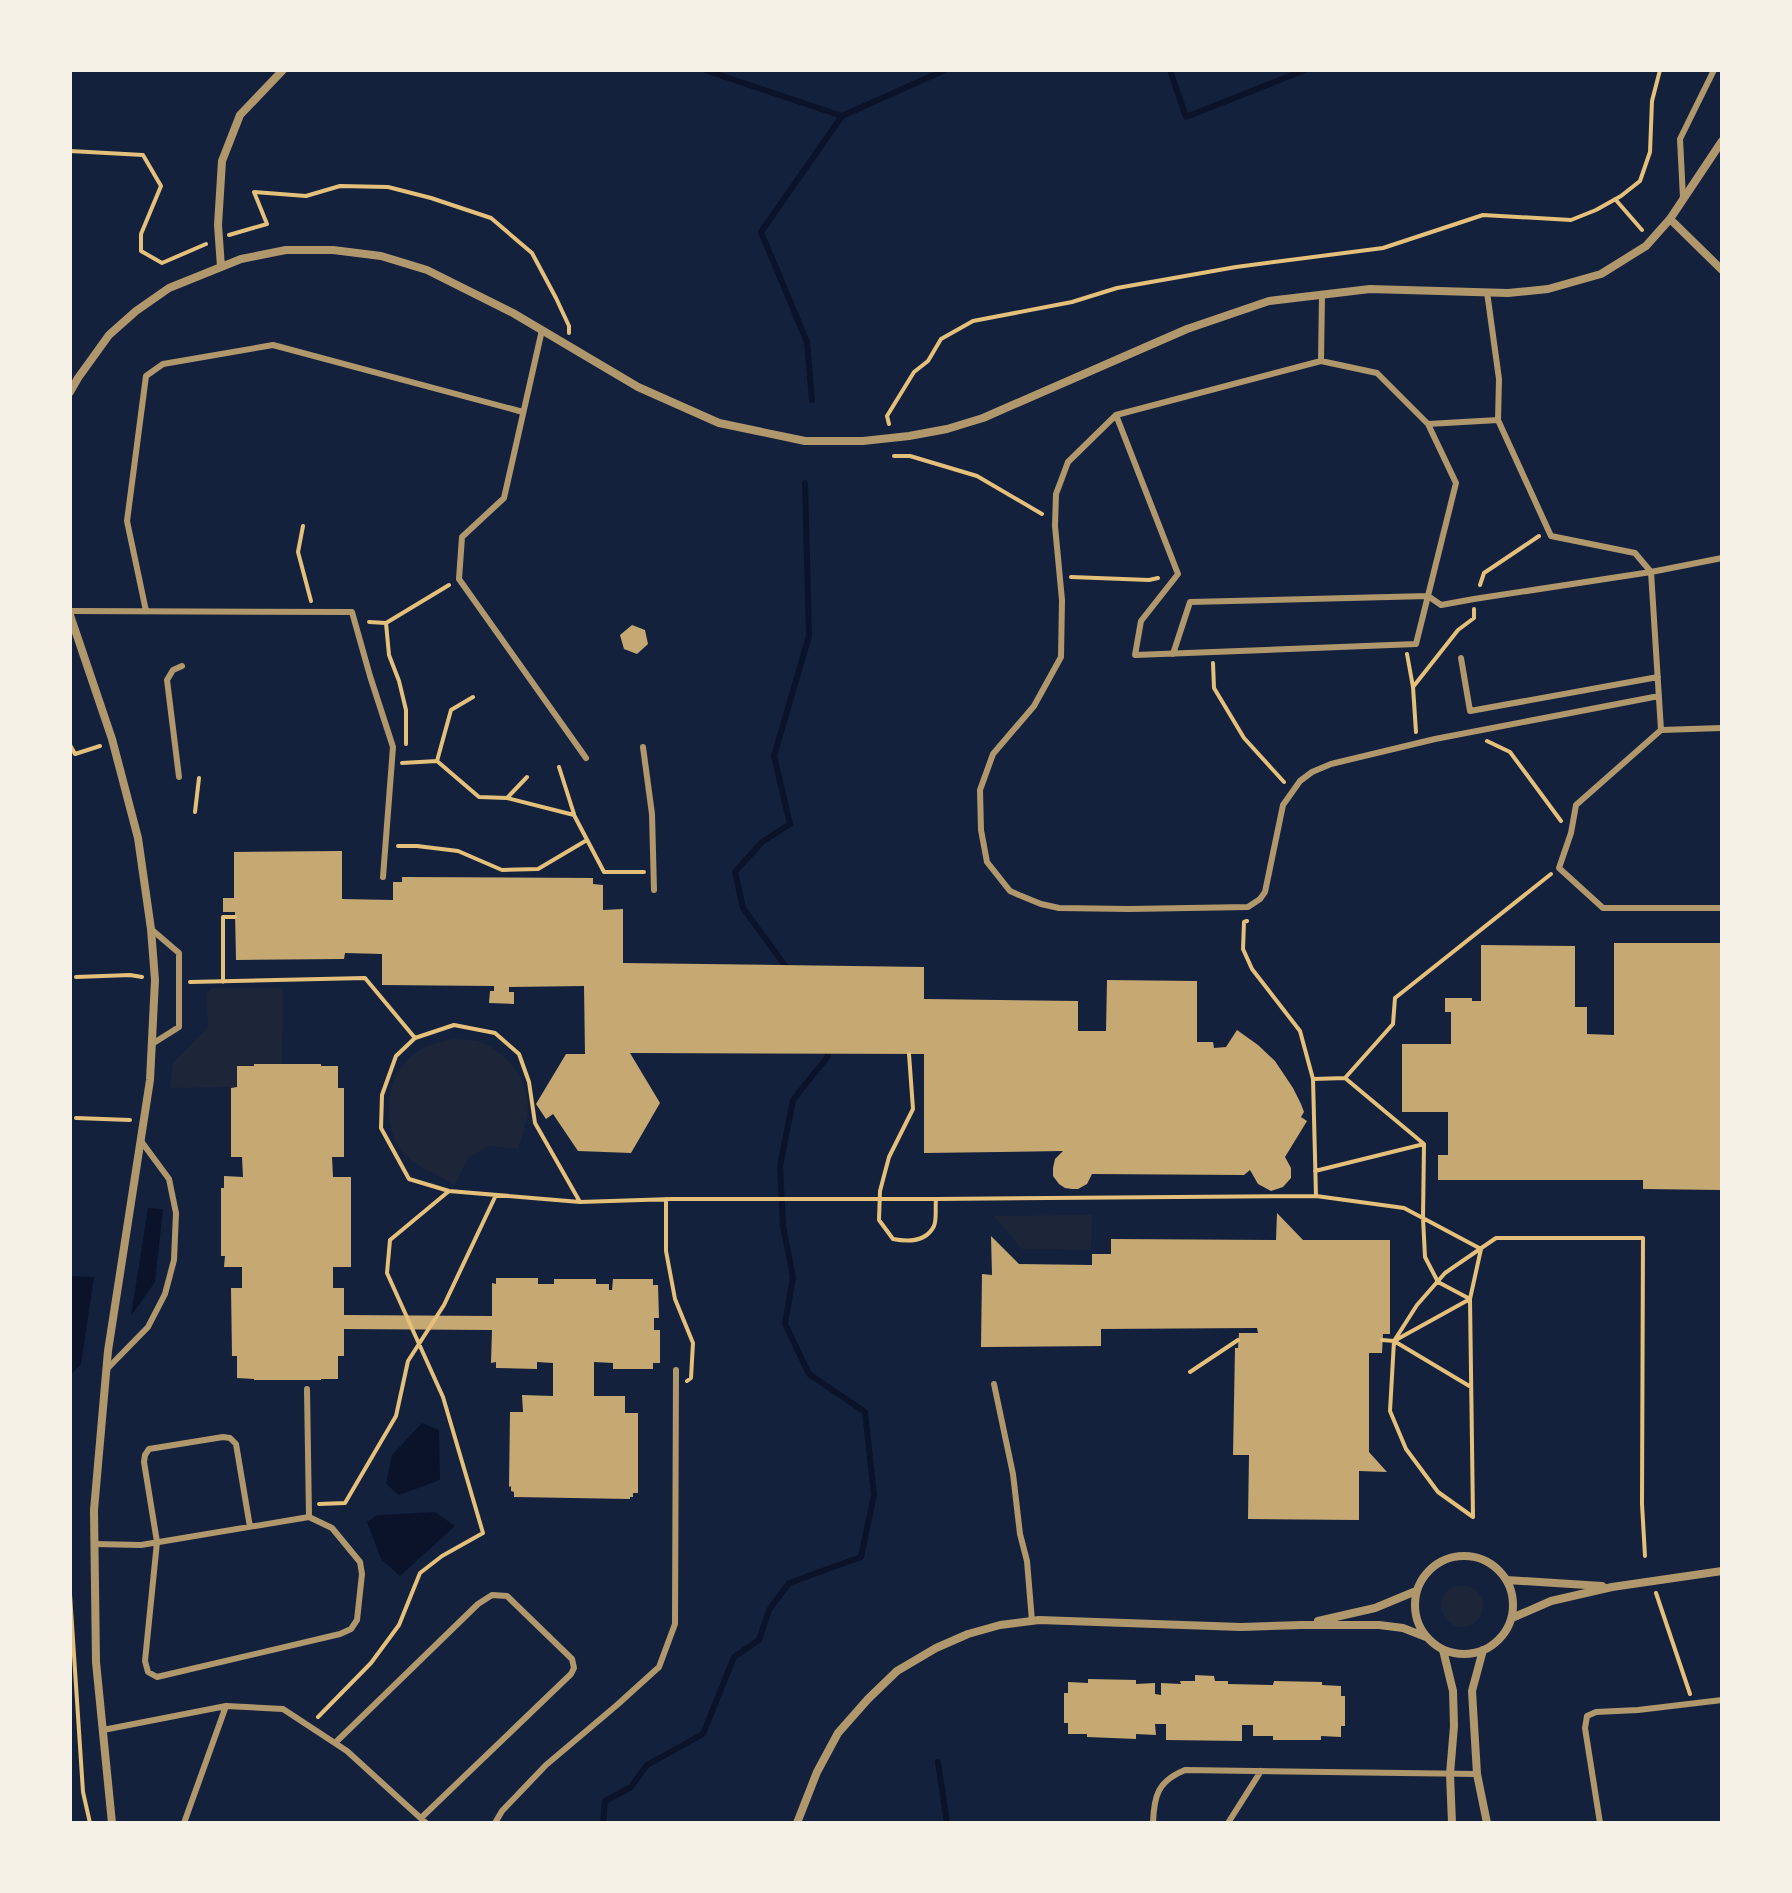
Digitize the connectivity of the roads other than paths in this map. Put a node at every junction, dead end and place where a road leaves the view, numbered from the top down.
1 (283, 70) edge
2 (1714, 70) edge
3 (1722, 141) edge
4 (1683, 199) junction
5 (1670, 219) junction
6 (221, 267) junction
7 (1722, 270) edge
8 (1487, 292) junction
9 (1322, 295) junction
10 (542, 330) junction
11 (1321, 361) junction
12 (70, 392) edge
13 (523, 412) junction
14 (1116, 415) junction
15 (1498, 420) junction
16 (1428, 424) junction
17 (1722, 558) edge
18 (1651, 572) junction
19 (1428, 596) junction
20 (146, 611) junction
21 (70, 613) edge
22 (1173, 654) junction
23 (1461, 658) dead end
24 (182, 666) dead end
25 (1658, 677) junction
26 (1659, 696) junction
27 (1722, 728) edge
28 (1661, 730) junction
29 (643, 747) dead end
30 (586, 758) dead end
31 (179, 777) dead end
32 (383, 877) dead end
33 (654, 890) dead end
34 (1722, 908) edge
35 (151, 929) junction
36 (152, 1044) junction
37 (141, 1141) junction
38 (106, 1370) junction
39 (676, 1370) dead end
40 (994, 1384) dead end
41 (307, 1389) dead end
42 (309, 1517) junction
43 (250, 1527) junction
44 (157, 1542) junction
45 (94, 1544) junction
46 (1722, 1571) edge
47 (1507, 1580) junction
48 (1612, 1587) junction
49 (1416, 1591) junction
50 (1512, 1618) junction
51 (1032, 1621) junction
52 (1301, 1625) junction
53 (1426, 1637) junction
54 (1443, 1650) junction
55 (1483, 1650) junction
56 (1722, 1700) edge
57 (226, 1706) junction
58 (103, 1730) junction
59 (335, 1743) junction
60 (1261, 1771) junction
61 (1450, 1774) junction
62 (1477, 1774) junction
63 (424, 1821) edge
64 (112, 1823) edge
65 (184, 1823) edge
66 (495, 1823) edge
67 (797, 1823) edge
68 (1153, 1823) edge
69 (1228, 1823) edge
70 (1452, 1823) edge
71 (1487, 1823) edge
72 (1600, 1823) edge

1 - 6 street
2 - 4 lane
3 - 4 street
4 - 5 street
5 - 7 street
5 - 8 street
6 - 10 street
6 - 12 street
8 - 9 street
8 - 15 lane
9 - 10 street
9 - 11 lane
10 - 13 lane
11 - 14 lane
11 - 16 lane
13 - 20 lane
13 - 30 lane
14 - 22 lane
14 - 26 lane
15 - 16 lane
15 - 18 lane
16 - 19 lane
17 - 18 lane
18 - 19 lane
18 - 25 lane
19 - 22 lane
19 - 22 lane
20 - 21 lane
20 - 32 lane
21 - 35 street
23 - 25 lane
24 - 31 lane
25 - 26 lane
26 - 28 lane
27 - 28 lane
28 - 34 lane
29 - 33 lane
35 - 36 street
35 - 36 lane
36 - 37 street
37 - 38 street
37 - 38 lane
38 - 45 street
39 - 66 lane
40 - 51 lane
41 - 42 lane
42 - 43 lane
42 - 44 lane
43 - 44 lane
43 - 44 lane
44 - 45 lane
45 - 58 street
46 - 48 street
47 - 48 street
47 - 49 street
47 - 50 street
48 - 50 street
49 - 52 street
49 - 53 street
50 - 55 street
51 - 52 street
51 - 67 street
52 - 53 street
53 - 54 street
54 - 55 street
54 - 61 street
55 - 62 street
56 - 72 lane
57 - 58 lane
57 - 59 lane
57 - 65 lane
58 - 64 street
59 - 63 lane
59 - 63 lane
60 - 61 lane
60 - 68 lane
60 - 69 lane
61 - 62 lane
61 - 70 street
62 - 71 street

